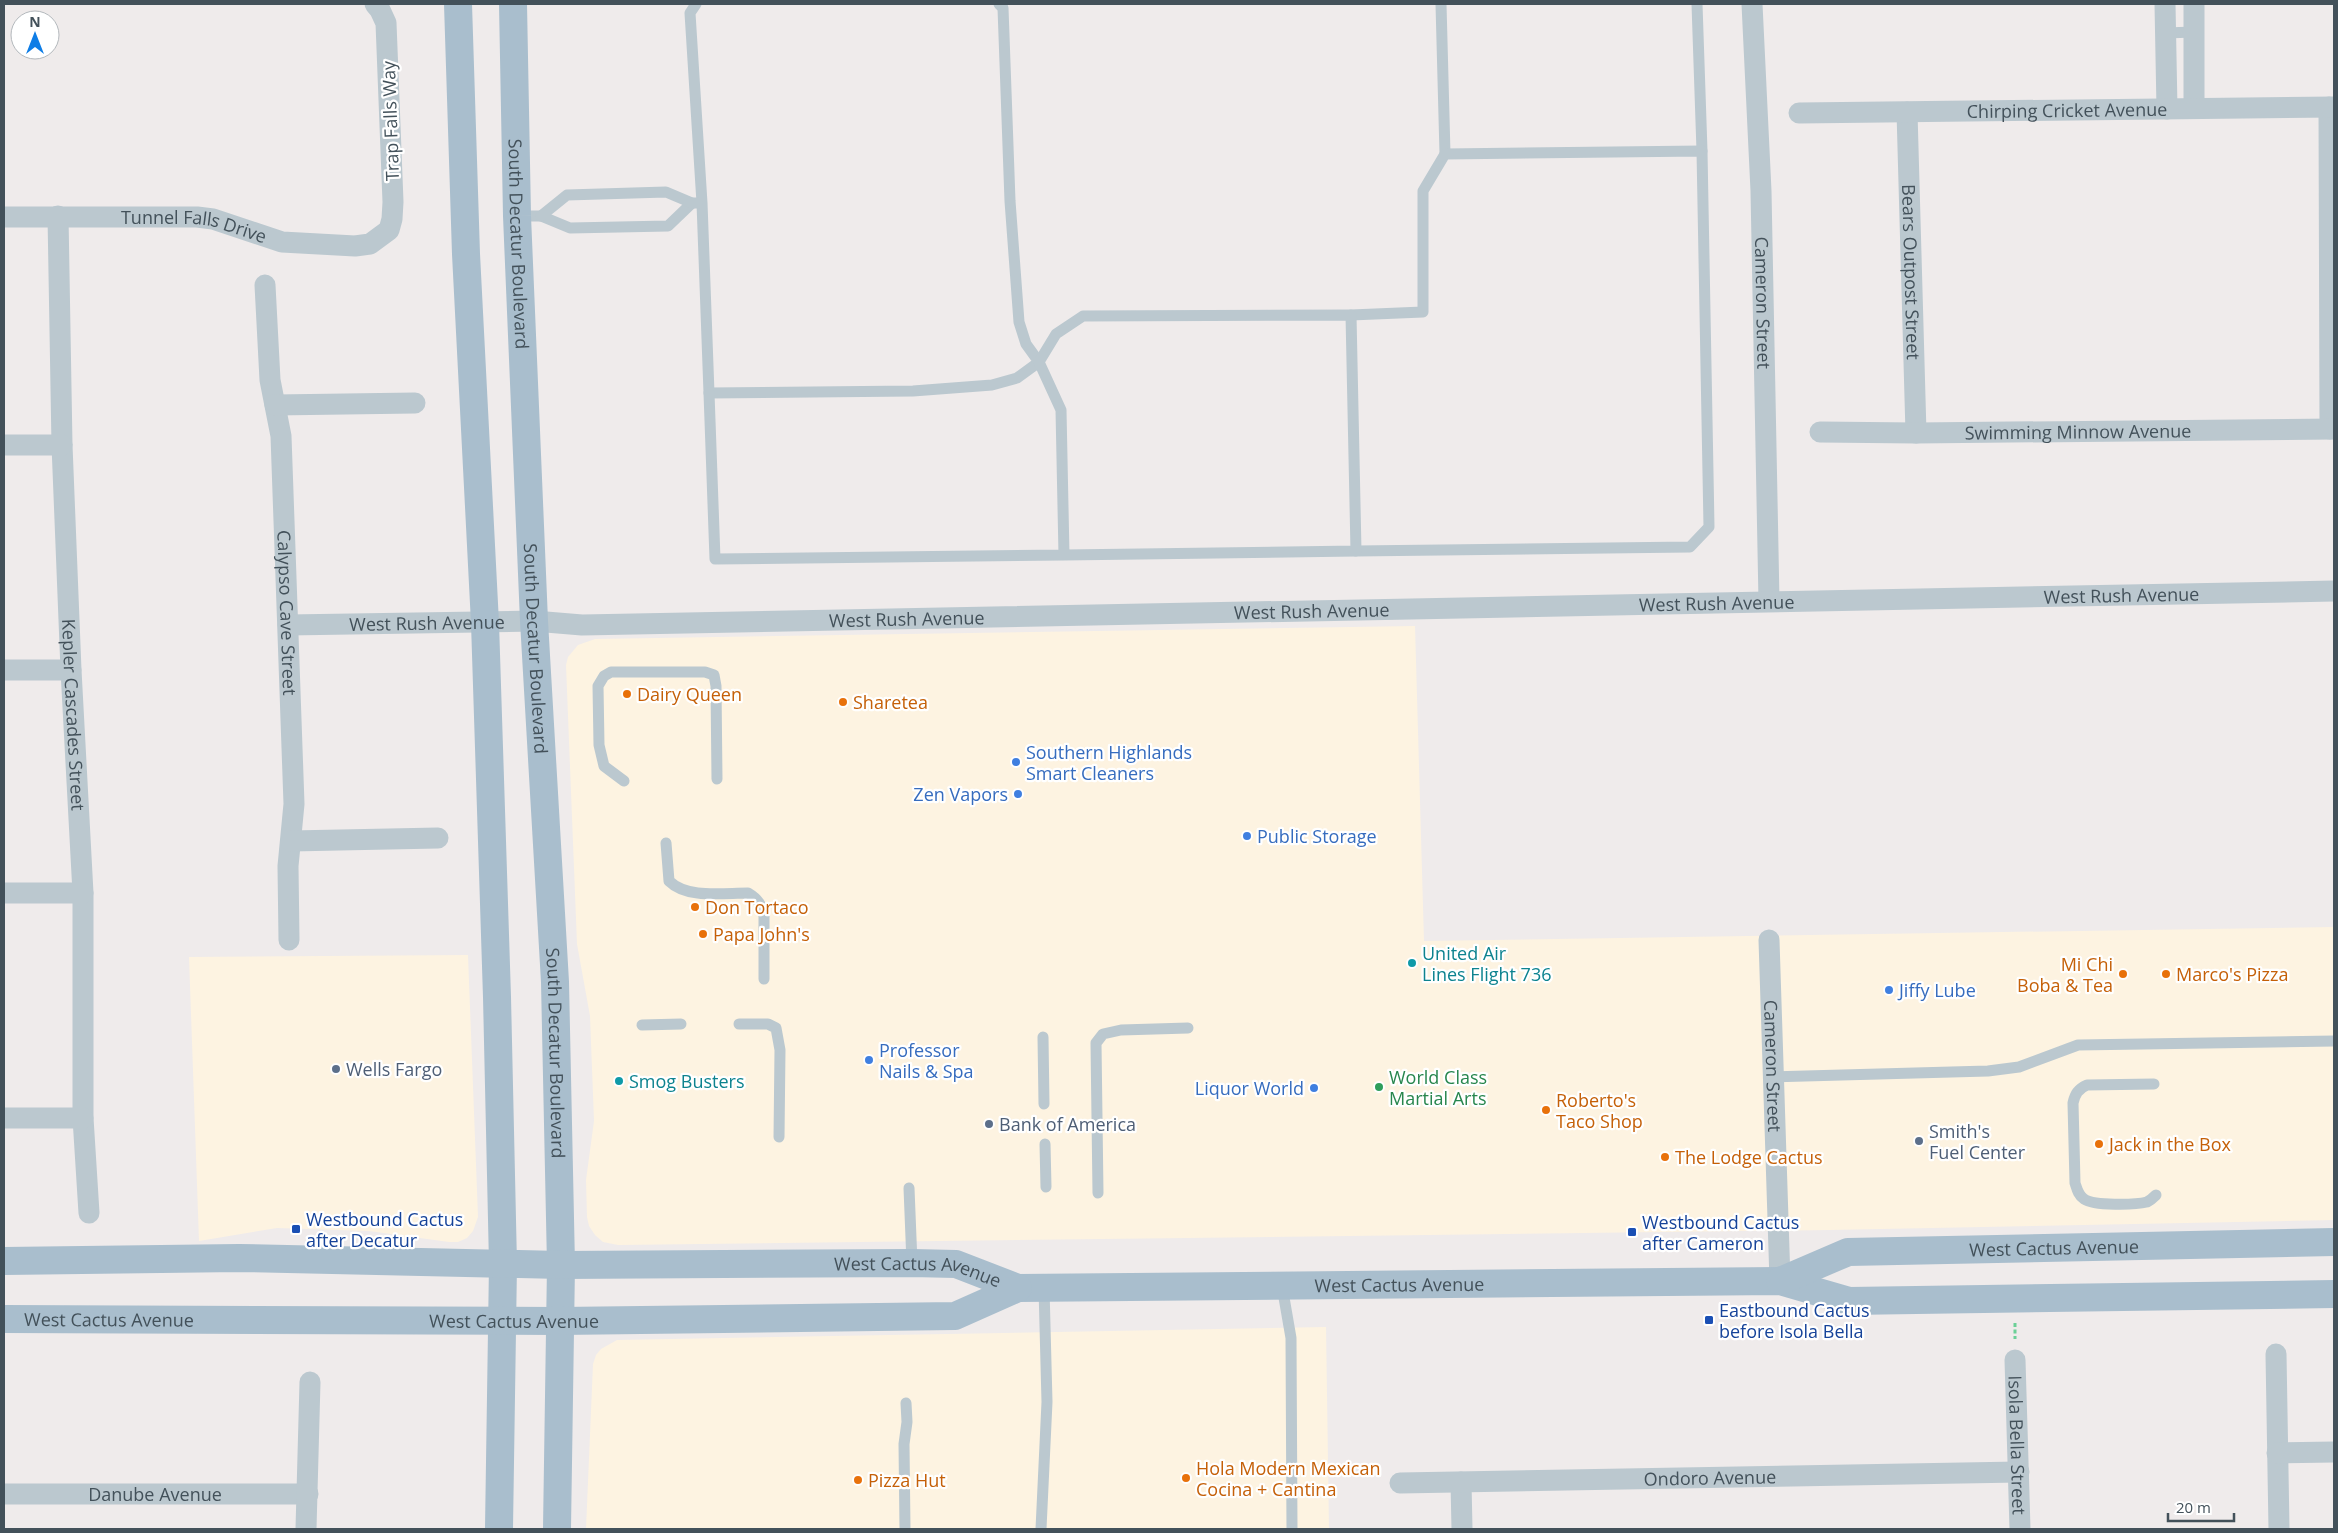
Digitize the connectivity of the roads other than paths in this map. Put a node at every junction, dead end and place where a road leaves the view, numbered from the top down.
1 (375, 4) edge
2 (458, 4) edge
3 (513, 4) edge
4 (696, 4) edge
5 (1000, 4) edge
6 (1441, 4) edge
7 (1697, 4) edge
8 (1752, 4) edge
9 (2165, 4) edge
10 (2194, 4) edge
11 (2165, 32) junction
12 (2194, 32) junction
13 (2332, 107) edge
14 (2194, 108) junction
15 (2167, 109) junction
16 (1907, 112) junction
17 (1799, 113) dead end
18 (1702, 151) junction
19 (1445, 154) junction
20 (697, 204) junction
21 (58, 216) junction
22 (529, 216) junction
23 (4, 217) edge
24 (381, 238) joint
25 (265, 285) dead end
26 (1350, 315) junction
27 (1039, 362) junction
28 (709, 393) junction
29 (414, 403) dead end
30 (275, 405) junction
31 (2332, 429) edge
32 (1820, 432) dead end
33 (1916, 433) junction
34 (4, 445) edge
35 (62, 445) junction
36 (1356, 551) junction
37 (1064, 555) junction
38 (2334, 591) edge
39 (1769, 601) junction
40 (534, 621) junction
41 (485, 624) junction
42 (288, 625) junction
43 (4, 670) edge
44 (70, 670) junction
45 (716, 779) dead end
46 (624, 780) dead end
47 (438, 838) dead end
48 (291, 841) junction
49 (666, 843) dead end
50 (4, 893) edge
51 (83, 893) junction
52 (289, 940) dead end
53 (1769, 940) dead end
54 (764, 979) dead end
55 (681, 1024) dead end
56 (739, 1024) dead end
57 (642, 1025) dead end
58 (1188, 1028) dead end
59 (1043, 1037) dead end
60 (2334, 1041) edge
61 (1773, 1076) junction
62 (2154, 1084) dead end
63 (1044, 1104) dead end
64 (4, 1118) edge
65 (83, 1118) junction
66 (779, 1138) dead end
67 (1045, 1144) dead end
68 (1046, 1187) dead end
69 (909, 1188) dead end
70 (1098, 1193) dead end
71 (2156, 1195) dead end
72 (89, 1213) dead end
73 (2334, 1242) edge
74 (4, 1261) edge
75 (912, 1262) junction
76 (503, 1264) junction
77 (561, 1266) junction
78 (1780, 1281) junction
79 (1282, 1286) junction
80 (1031, 1288) junction
81 (2334, 1294) edge
82 (4, 1319) edge
83 (502, 1320) junction
84 (560, 1321) junction
85 (2276, 1354) dead end
86 (2015, 1360) dead end
87 (310, 1382) dead end
88 (906, 1403) dead end
89 (2277, 1452) junction
90 (2334, 1452) edge
91 (2020, 1472) junction
92 (1461, 1482) junction
93 (1400, 1483) dead end
94 (4, 1494) edge
95 (308, 1494) junction
96 (306, 1529) edge
97 (499, 1529) edge
98 (556, 1529) edge
99 (904, 1529) edge
100 (1042, 1529) edge
101 (1292, 1529) edge
102 (1462, 1529) edge
103 (2020, 1529) edge
104 (2279, 1529) edge

1 - 24 street, Trap Falls Way
2 - 41 main road
3 - 22 main road, South Decatur Boulevard
4 - 20 lane
5 - 27 lane
6 - 19 lane
7 - 18 lane
8 - 39 street, Cameron Street
9 - 11 street
10 - 12 street
11 - 12 lane
11 - 15 street
12 - 14 street
13 - 14 street, Chirping Cricket Avenue
13 - 31 street
14 - 15 street, Chirping Cricket Avenue
15 - 16 street, Chirping Cricket Avenue
16 - 17 street, Chirping Cricket Avenue
16 - 33 street, Bears Outpost Street
18 - 19 lane
18 - 36 lane
19 - 26 lane
20 - 22 lane
20 - 22 lane
20 - 28 lane
21 - 23 street, Tunnel Falls Drive
21 - 24 street, Tunnel Falls Drive
21 - 35 street, Kepler Cascades Street
22 - 40 main road, South Decatur Boulevard
25 - 30 street, Calypso Cave Street
26 - 27 lane
26 - 36 lane
27 - 28 lane
27 - 37 lane
28 - 37 lane
29 - 30 street
30 - 42 street, Calypso Cave Street
31 - 33 street, Swimming Minnow Avenue
32 - 33 street, Swimming Minnow Avenue
34 - 35 street
35 - 44 street, Kepler Cascades Street
36 - 37 lane
38 - 39 street, West Rush Avenue
39 - 40 street, West Rush Avenue
40 - 41 street, West Rush Avenue
40 - 77 main road, South Decatur Boulevard
41 - 42 street, West Rush Avenue
41 - 76 main road
42 - 48 street, Calypso Cave Street
43 - 44 street
44 - 51 street, Kepler Cascades Street
45 - 46 lane
47 - 48 street
48 - 52 street, Calypso Cave Street
49 - 54 lane
50 - 51 street
51 - 65 street, Kepler Cascades Street
53 - 61 street, Cameron Street
55 - 57 lane
56 - 66 lane
58 - 70 lane
59 - 63 lane
60 - 61 lane
61 - 78 street, Cameron Street
62 - 71 lane
64 - 65 street
65 - 72 street, Kepler Cascades Street
67 - 68 lane
69 - 75 lane
73 - 78 main road, West Cactus Avenue
74 - 76 main road, West Cactus Avenue
75 - 77 main road, West Cactus Avenue
75 - 80 main road, West Cactus Avenue
76 - 77 main road, West Cactus Avenue
76 - 83 main road
77 - 84 main road, South Decatur Boulevard
78 - 79 main road, West Cactus Avenue
78 - 81 main road, West Cactus Avenue
79 - 80 main road, West Cactus Avenue
79 - 101 lane
80 - 84 main road, West Cactus Avenue
80 - 100 lane
82 - 83 main road, West Cactus Avenue
83 - 84 main road, West Cactus Avenue
83 - 97 main road
84 - 98 main road, South Decatur Boulevard
85 - 89 street
86 - 91 street, Isola Bella Street
87 - 95 street
88 - 99 lane
89 - 90 street
89 - 104 street
91 - 92 street, Ondoro Avenue
91 - 103 street, Isola Bella Street
92 - 93 street, Ondoro Avenue
92 - 102 street
94 - 95 street, Danube Avenue
95 - 96 street

